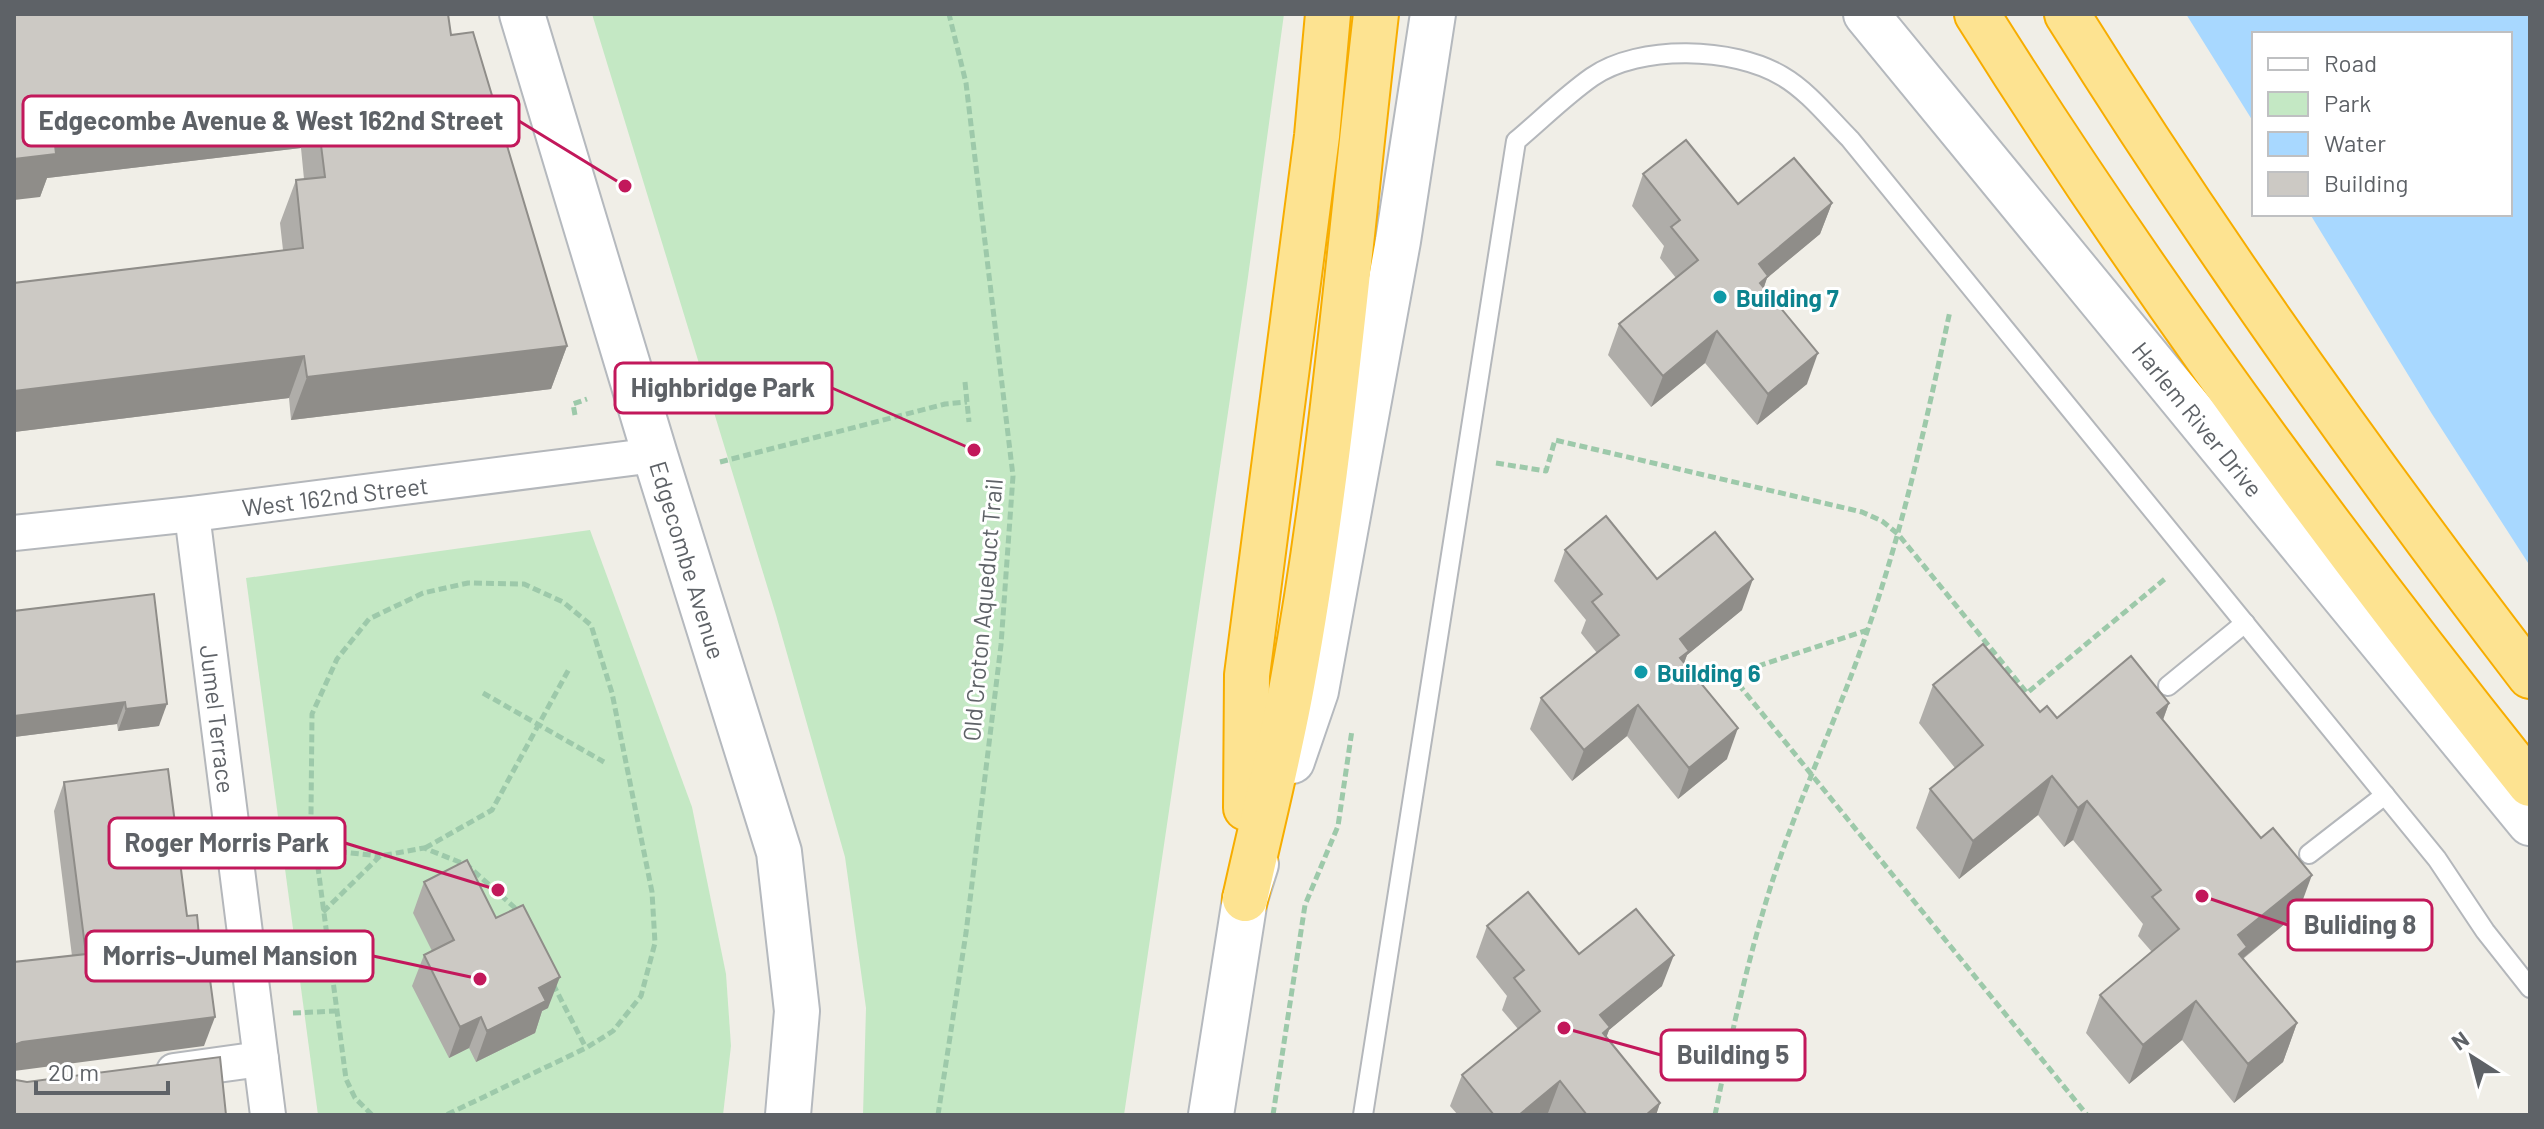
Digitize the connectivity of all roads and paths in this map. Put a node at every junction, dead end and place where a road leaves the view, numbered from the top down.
1 (522, 14) edge
2 (949, 14) edge
3 (1328, 14) edge
4 (1376, 14) edge
5 (1433, 14) edge
6 (1866, 14) edge
7 (2067, 14) edge
8 (1984, 26) edge
9 (1958, 271) junction
10 (965, 382) dead end
11 (587, 399) dead end
12 (967, 402) junction
13 (575, 415) dead end
14 (969, 422) dead end
15 (655, 455) junction
16 (1466, 458) junction
17 (720, 462) dead end
18 (192, 514) junction
19 (14, 533) edge
20 (1898, 534) junction
21 (2192, 557) junction
22 (2245, 623) junction
23 (1868, 630) junction
24 (569, 669) dead end
25 (2530, 676) edge
26 (2168, 686) dead end
27 (483, 693) dead end
28 (539, 725) junction
29 (604, 762) dead end
30 (1811, 774) junction
31 (2530, 784) edge
32 (2385, 795) junction
33 (2530, 823) edge
34 (1338, 826) dead end
35 (424, 848) junction
36 (315, 849) junction
37 (2309, 854) dead end
38 (380, 856) junction
39 (1245, 899) junction
40 (323, 913) junction
41 (521, 921) edge
42 (550, 978) edge
43 (2530, 988) edge
44 (586, 1048) junction
45 (261, 1059) junction
46 (139, 1075) edge
47 (268, 1115) edge
48 (372, 1115) edge
49 (446, 1115) edge
50 (788, 1115) edge
51 (938, 1115) edge
52 (1211, 1115) edge
53 (1273, 1115) edge
54 (1363, 1115) edge
55 (1715, 1115) edge
56 (2087, 1115) edge

1 - 15 main road, Edgecombe Avenue
2 - 51 path, Old Croton Aqueduct Trail
3 - 39 highway
4 - 39 highway
5 - 39 main road
6 - 33 main road, Harlem River Drive
7 - 25 highway
8 - 31 highway, Harlem River Drive
9 - 16 lane
9 - 20 path
9 - 21 lane
10 - 12 path
11 - 13 path
12 - 14 path
12 - 17 path
15 - 18 street, West 162nd Street
15 - 50 main road, Edgecombe Avenue
16 - 20 path
16 - 54 lane
18 - 19 street, West 162nd Street
18 - 45 street, Jumel Terrace
20 - 21 path
20 - 23 path
21 - 22 lane
22 - 26 lane
22 - 32 lane
23 - 30 path
23 - 30 path
24 - 28 path
27 - 28 path
28 - 29 path
28 - 35 path
30 - 55 path
30 - 56 path
32 - 37 lane
32 - 43 lane
34 - 53 path
35 - 38 path
35 - 41 path
36 - 38 path
36 - 40 path
36 - 44 path
38 - 40 path
39 - 52 main road
40 - 48 path
42 - 44 path
44 - 49 path
45 - 46 street
45 - 47 street, Jumel Terrace

